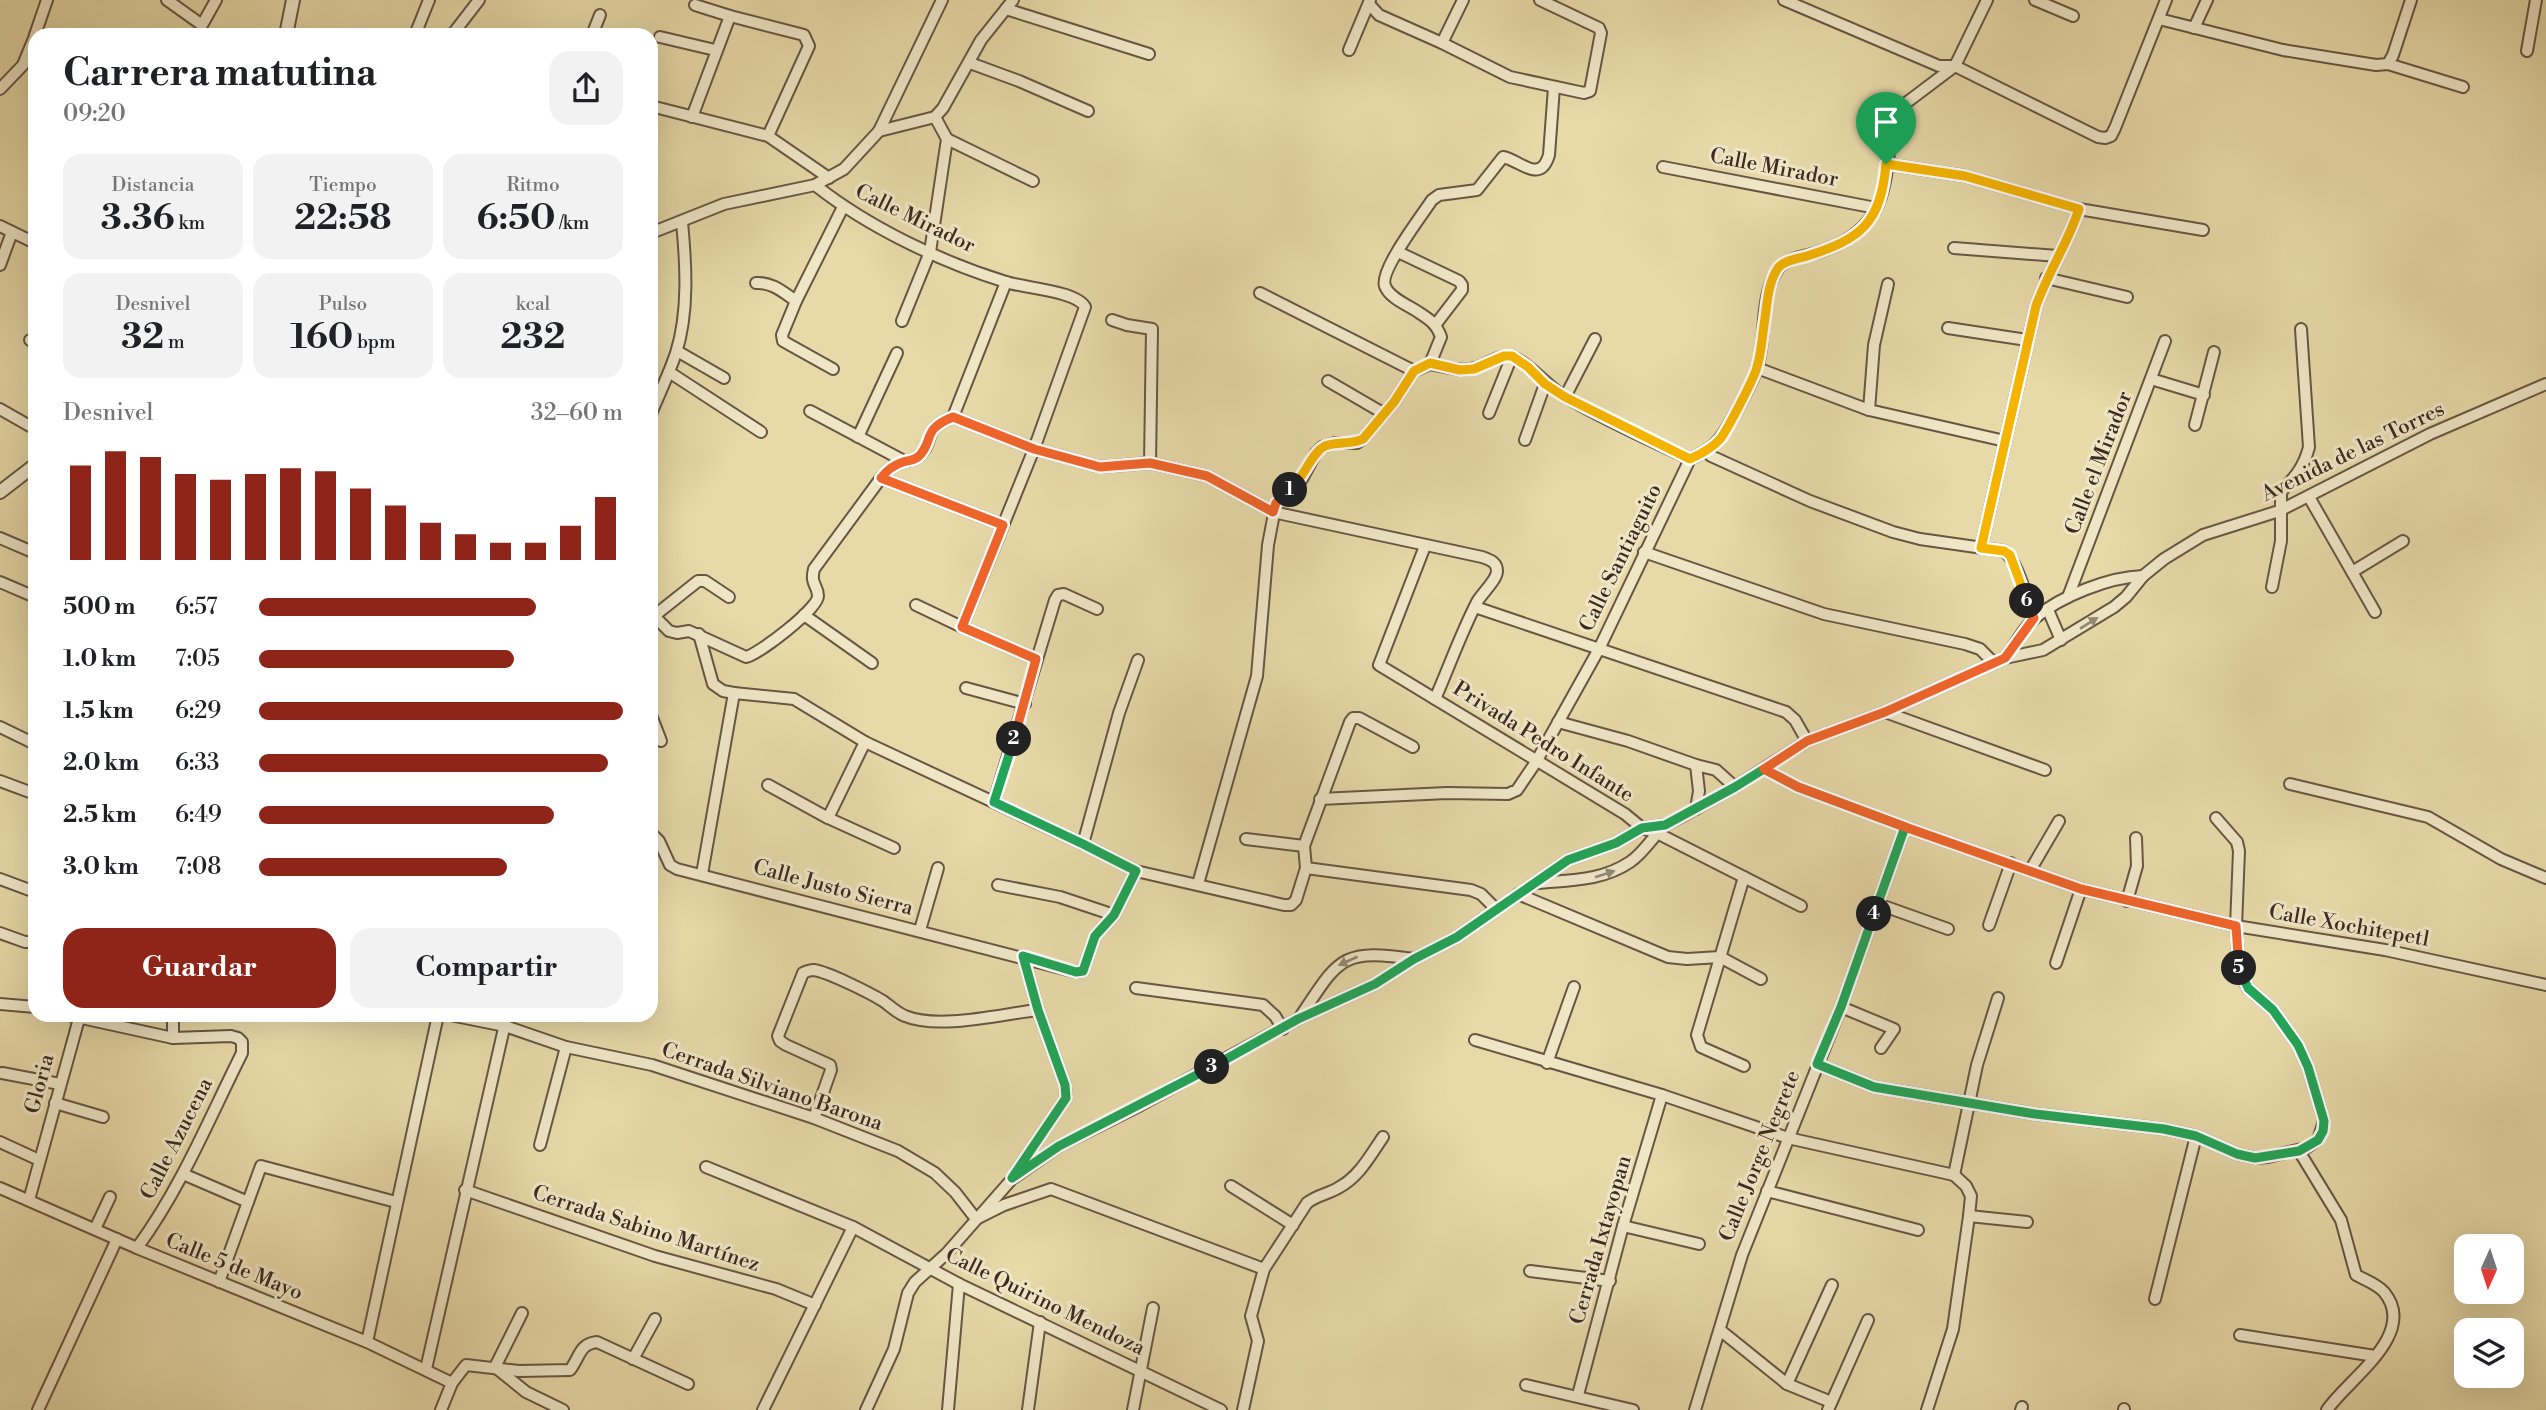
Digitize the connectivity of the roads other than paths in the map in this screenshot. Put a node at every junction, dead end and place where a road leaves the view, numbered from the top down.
1 (47, 0) edge
2 (167, 0) edge
3 (216, 0) edge
4 (293, 0) edge
5 (429, 0) edge
6 (478, 0) edge
7 (942, 0) edge
8 (1463, 0) edge
9 (1540, 0) edge
10 (1987, 0) edge
11 (2035, 0) edge
12 (2166, 0) edge
13 (2207, 0) edge
14 (2409, 0) edge
15 (2536, 0) edge
16 (1791, 1) edge
17 (1370, 2) edge
18 (695, 5) dead end
19 (1010, 5) edge
20 (600, 15) dead end
21 (730, 16) junction
22 (2073, 16) dead end
23 (2159, 19) junction
24 (38, 28) edge
25 (287, 28) edge
26 (418, 28) edge
27 (457, 28) edge
28 (595, 28) edge
29 (2194, 28) junction
30 (660, 37) dead end
31 (1442, 43) junction
32 (715, 50) junction
33 (1349, 50) dead end
34 (2527, 51) dead end
35 (28, 53) edge
36 (1149, 54) dead end
37 (970, 63) junction
38 (2388, 64) junction
39 (1955, 66) junction
40 (2, 84) edge
41 (1554, 88) junction
42 (2463, 88) dead end
43 (658, 108) edge
44 (1088, 111) dead end
45 (692, 117) junction
46 (936, 117) junction
47 (879, 131) junction
48 (768, 136) junction
49 (947, 139) junction
50 (1886, 164) junction
51 (1663, 167) dead end
52 (829, 178) junction
53 (1033, 181) dead end
54 (815, 185) junction
55 (843, 207) junction
56 (1877, 208) junction
57 (2079, 209) junction
58 (682, 222) junction
59 (0, 226) edge
60 (2203, 230) dead end
61 (658, 231) edge
62 (12, 232) junction
63 (28, 240) edge
64 (1954, 248) dead end
65 (930, 252) junction
66 (1398, 252) junction
67 (2058, 256) junction
68 (0, 265) edge
69 (2046, 278) junction
70 (1006, 282) junction
71 (756, 283) dead end
72 (1888, 284) dead end
73 (1260, 293) dead end
74 (2127, 298) dead end
75 (796, 301) junction
76 (1112, 320) dead end
77 (902, 321) dead end
78 (1436, 324) junction
79 (1948, 328) dead end
80 (2301, 329) dead end
81 (1595, 339) dead end
82 (2027, 340) junction
83 (2165, 341) dead end
84 (677, 351) junction
85 (2214, 352) dead end
86 (897, 354) dead end
87 (1512, 356) junction
88 (1430, 363) junction
89 (1757, 368) junction
90 (833, 369) dead end
91 (1414, 371) junction
92 (668, 372) junction
93 (724, 378) dead end
94 (2151, 379) junction
95 (1328, 381) dead end
96 (1545, 384) junction
97 (2546, 384) edge
98 (2204, 395) junction
99 (658, 397) edge
100 (1565, 397) junction
101 (0, 409) edge
102 (1869, 410) junction
103 (810, 411) dead end
104 (1489, 413) dead end
105 (1383, 414) junction
106 (953, 417) junction
107 (28, 425) edge
108 (2195, 425) dead end
109 (761, 432) dead end
110 (858, 437) junction
111 (1525, 440) dead end
112 (2005, 441) junction
113 (1034, 449) junction
114 (1706, 451) junction
115 (1690, 459) junction
116 (904, 461) junction
117 (1150, 463) junction
118 (28, 470) edge
119 (881, 478) junction
120 (0, 492) edge
121 (2309, 497) junction
122 (1273, 512) junction
123 (2279, 512) junction
124 (1003, 525) junction
125 (0, 538) edge
126 (2403, 541) dead end
127 (1426, 546) junction
128 (1981, 548) junction
129 (28, 550) edge
130 (1644, 552) junction
131 (2352, 572) junction
132 (2143, 576) junction
133 (0, 582) edge
134 (2272, 587) dead end
135 (28, 594) edge
136 (729, 597) dead end
137 (2068, 597) junction
138 (916, 604) dead end
139 (1475, 607) junction
140 (1097, 609) dead end
141 (2048, 610) junction
142 (658, 611) edge
143 (2375, 612) dead end
144 (804, 615) junction
145 (2034, 618) junction
146 (658, 621) edge
147 (962, 627) junction
148 (699, 634) junction
149 (2061, 640) junction
150 (1599, 649) junction
151 (1036, 659) junction
152 (1138, 660) dead end
153 (1999, 660) junction
154 (872, 663) dead end
155 (966, 688) dead end
156 (734, 693) junction
157 (1435, 699) junction
158 (1025, 704) junction
159 (1885, 712) junction
160 (1558, 722) junction
161 (0, 727) edge
162 (658, 734) edge
163 (28, 741) edge
164 (661, 741) dead end
165 (1807, 741) junction
166 (864, 742) junction
167 (1413, 747) dead end
168 (1536, 762) junction
169 (1696, 765) junction
170 (1764, 769) junction
171 (2045, 770) dead end
172 (0, 781) edge
173 (768, 785) dead end
174 (2290, 785) dead end
175 (1735, 787) junction
176 (28, 791) edge
177 (1320, 799) junction
178 (994, 802) junction
179 (1696, 809) junction
180 (828, 818) junction
181 (2216, 818) dead end
182 (2059, 821) dead end
183 (1905, 827) junction
184 (1642, 828) junction
185 (1661, 829) junction
186 (2136, 838) dead end
187 (1246, 839) dead end
188 (658, 840) edge
189 (1083, 844) junction
190 (1304, 846) junction
191 (894, 848) dead end
192 (2011, 863) junction
193 (938, 868) dead end
194 (1306, 868) junction
195 (2031, 869) junction
196 (1136, 871) junction
197 (702, 874) junction
198 (1744, 877) junction
199 (2546, 878) edge
200 (0, 879) edge
201 (1538, 883) junction
202 (1198, 884) junction
203 (998, 885) dead end
204 (28, 889) edge
205 (2081, 889) junction
206 (1518, 894) junction
207 (2127, 901) junction
208 (1878, 904) junction
209 (1801, 906) dead end
210 (1496, 909) junction
211 (1114, 915) junction
212 (1989, 925) dead end
213 (2236, 926) junction
214 (1948, 929) dead end
215 (920, 930) junction
216 (0, 933) edge
217 (28, 942) edge
218 (1023, 956) junction
219 (1720, 957) junction
220 (1414, 959) junction
221 (2056, 963) dead end
222 (1761, 979) dead end
223 (2546, 985) edge
224 (1574, 987) dead end
225 (1136, 988) dead end
226 (1998, 998) dead end
227 (0, 1004) edge
228 (28, 1006) edge
229 (1841, 1007) junction
230 (1038, 1010) junction
231 (1298, 1019) junction
232 (74, 1022) edge
233 (102, 1022) edge
234 (173, 1022) edge
235 (436, 1022) edge
236 (506, 1022) edge
237 (508, 1022) edge
238 (1283, 1029) junction
239 (173, 1038) junction
240 (1475, 1040) dead end
241 (566, 1047) junction
242 (1881, 1048) dead end
243 (1548, 1062) junction
244 (1817, 1064) junction
245 (1744, 1066) dead end
246 (2, 1073) dead end
247 (60, 1084) junction
248 (1662, 1095) junction
249 (55, 1103) junction
250 (1969, 1103) junction
251 (103, 1117) dead end
252 (814, 1118) junction
253 (2196, 1136) junction
254 (1383, 1137) dead end
255 (1787, 1138) junction
256 (0, 1142) edge
257 (540, 1145) dead end
258 (2299, 1151) junction
259 (39, 1160) junction
260 (706, 1167) dead end
261 (183, 1174) junction
262 (1954, 1175) junction
263 (1012, 1178) junction
264 (1231, 1186) dead end
265 (0, 1188) edge
266 (465, 1190) junction
267 (1767, 1191) junction
268 (110, 1197) dead end
269 (29, 1200) junction
270 (248, 1202) junction
271 (396, 1202) junction
272 (1969, 1216) junction
273 (976, 1219) junction
274 (2028, 1222) dead end
275 (1293, 1225) junction
276 (1623, 1226) junction
277 (853, 1227) junction
278 (95, 1229) junction
279 (1918, 1230) dead end
280 (117, 1239) junction
281 (1699, 1244) dead end
282 (137, 1248) junction
283 (929, 1267) junction
284 (1264, 1269) junction
285 (1530, 1271) dead end
286 (1610, 1280) junction
287 (219, 1282) junction
288 (959, 1284) junction
289 (1832, 1285) dead end
290 (2155, 1299) dead end
291 (815, 1305) junction
292 (1153, 1308) dead end
293 (522, 1313) dead end
294 (655, 1319) dead end
295 (1868, 1320) dead end
296 (1040, 1322) junction
297 (1720, 1330) junction
298 (2241, 1335) dead end
299 (367, 1342) junction
300 (2375, 1356) junction
301 (633, 1359) junction
302 (495, 1367) junction
303 (426, 1369) junction
304 (1140, 1370) junction
305 (452, 1383) junction
306 (688, 1384) dead end
307 (1787, 1384) junction
308 (1526, 1385) dead end
309 (1578, 1395) junction
310 (1830, 1406) edge
311 (38, 1410) edge
312 (441, 1410) edge
313 (563, 1410) edge
314 (763, 1410) edge
315 (866, 1410) edge
316 (948, 1410) edge
317 (1028, 1410) edge
318 (1133, 1410) edge
319 (1222, 1410) edge
320 (1243, 1410) edge
321 (1633, 1410) edge
322 (1695, 1410) edge
323 (1927, 1410) edge
324 (2327, 1410) edge

1 - 24 street
2 - 3 street
4 - 25 street
5 - 26 street
6 - 27 street
7 - 47 street
8 - 31 street
9 - 41 street
10 - 39 street
11 - 22 street
12 - 23 street
13 - 29 street
14 - 38 street
15 - 34 street
16 - 39 street
17 - 31 street
17 - 33 street
18 - 21 street
19 - 36 street
19 - 37 street
20 - 28 street
21 - 32 street
21 - 48 street
23 - 29 street
23 - 39 street
29 - 38 street
30 - 32 street
31 - 41 street
32 - 45 street
35 - 40 street
37 - 44 street
37 - 46 street
38 - 42 street
39 - 50 street
41 - 66 street
43 - 45 street
45 - 48 street
46 - 47 street
46 - 49 street
47 - 52 street
48 - 52 street
49 - 53 street
49 - 65 street
50 - 56 street
50 - 57 street
51 - 56 street, Calle Mirador
52 - 54 street
54 - 55 street, Calle Mirador
54 - 58 street
55 - 65 street, Calle Mirador
55 - 75 street
56 - 89 street
57 - 60 street
57 - 67 street
58 - 61 street
58 - 84 street
59 - 62 street
62 - 63 street
62 - 68 street
64 - 67 street
65 - 70 street, Calle Mirador
65 - 77 street
66 - 78 street
66 - 78 street
67 - 69 street
69 - 74 street
69 - 82 street
70 - 106 street
70 - 113 street, Calle Mirador
71 - 75 street
72 - 102 street
73 - 91 street
75 - 90 street
76 - 117 street
78 - 88 street
79 - 82 street
80 - 123 street
81 - 100 street
82 - 112 street
83 - 94 street, Calle el Mirador
84 - 92 street
84 - 93 street
85 - 98 street
86 - 110 street
87 - 88 street
87 - 96 street
87 - 104 street
88 - 91 street
89 - 102 street
89 - 114 street
91 - 105 street
92 - 99 street
92 - 109 street
94 - 98 street
94 - 137 street, Calle el Mirador
95 - 105 street
96 - 100 street
96 - 111 street
97 - 121 street, Avenida de las Torres
98 - 108 street
100 - 115 street
101 - 107 street
102 - 112 street
103 - 110 street
105 - 122 street
106 - 113 street
106 - 116 street
110 - 116 street
112 - 128 street
113 - 117 street
113 - 124 street
114 - 115 street
114 - 128 street
115 - 130 street, Calle Santiaguito
116 - 119 street
117 - 122 street
118 - 120 street
119 - 124 street
119 - 144 street
121 - 123 street, Avenida de las Torres
121 - 131 street
122 - 127 street
122 - 202 street
123 - 132 street, Avenida de las Torres
123 - 134 street
124 - 147 street
125 - 129 street
126 - 131 street
127 - 139 street
127 - 157 street, Privada Pedro Infante
128 - 145 street
130 - 150 street, Calle Santiaguito
130 - 153 street
131 - 143 street
132 - 137 street, Avenida de las Torres
149 -> 132 street, Avenida de las Torres
133 - 135 street
136 - 142 street
137 - 141 street, Avenida de las Torres
138 - 147 street
139 - 150 street
139 - 157 street
140 - 151 street
141 - 145 street, Avenida de las Torres
141 - 149 street
144 - 148 street
144 - 154 street
145 - 153 street, Avenida de las Torres
146 - 148 street
147 - 151 street
148 - 156 street
149 - 153 street, Avenida de las Torres
150 - 160 street, Calle Santiaguito
150 - 165 street
151 - 158 street
152 - 189 street
153 - 159 street, Avenida de las Torres
155 - 158 street
156 - 166 street
156 - 197 street
157 - 168 street, Privada Pedro Infante
158 - 178 street
159 - 165 street, Avenida de las Torres
159 - 171 street
160 - 168 street, Calle Santiaguito
160 - 169 street
161 - 163 street
162 - 164 street
165 - 170 street, Avenida de las Torres
166 - 178 street
166 - 180 street
167 - 177 street
168 - 177 street, Calle Santiaguito
168 - 184 street, Privada Pedro Infante
169 - 175 street
169 - 179 street
170 - 175 street, Avenida de las Torres
170 - 183 street
172 - 176 street
173 - 180 street
174 - 199 street
175 - 179 street, Avenida de las Torres
177 - 190 street
178 - 189 street
179 - 185 street, Avenida de las Torres
180 - 191 street
181 - 213 street
182 - 195 street
183 - 192 street, Calle Xochitepetl
183 - 208 street, Calle Jorge Negrete
184 - 185 street, Privada Pedro Infante
184 - 201 street, Avenida de las Torres
185 - 198 street, Privada Pedro Infante
201 -> 185 street, Avenida de las Torres
186 - 207 street
187 - 190 street
188 - 197 street, Calle Justo Sierra
189 - 196 street
190 - 194 street
192 - 195 street, Calle Xochitepetl
192 - 212 street
193 - 215 street
194 - 202 street
194 - 210 street
195 - 205 street, Calle Xochitepetl
196 - 202 street
196 - 211 street
197 - 215 street, Calle Justo Sierra
198 - 209 street, Privada Pedro Infante
198 - 219 street
200 - 204 street
201 - 206 street, Avenida de las Torres
203 - 211 street
205 - 207 street, Calle Xochitepetl
205 - 221 street
206 - 210 street, Avenida de las Torres
206 - 219 street
207 - 213 street, Calle Xochitepetl
208 - 214 street
208 - 229 street, Calle Jorge Negrete
210 - 220 street, Avenida de las Torres
211 - 218 street
213 - 223 street, Calle Xochitepetl
213 - 258 street
215 - 218 street, Calle Justo Sierra
216 - 217 street
218 - 230 street
219 - 222 street
219 - 245 street
220 - 231 street, Avenida de las Torres
220 -> 231 street, Avenida de las Torres
224 - 243 street
225 - 238 street
226 - 250 street
227 - 228 street
229 - 242 street
229 - 244 street, Calle Jorge Negrete
230 - 252 street
230 - 263 street
231 - 238 street, Avenida de las Torres
232 - 247 street, Gloria
233 - 239 street
234 - 239 street
235 - 271 street
236 - 266 street
237 - 241 street, Cerrada Silviano Barona
238 - 263 street, Avenida de las Torres
239 - 261 street, Calle Azucena
240 - 243 street
241 - 252 street, Cerrada Silviano Barona
241 - 257 street
243 - 248 street
244 - 250 street
244 - 255 street, Calle Jorge Negrete
246 - 247 street
247 - 249 street, Gloria
248 - 255 street
248 - 276 street, Cerrada Ixtayopan
249 - 251 street
249 - 259 street, Gloria
250 - 253 street
250 - 262 street
252 - 273 street, Cerrada Silviano Barona
253 - 258 street
253 - 290 street
254 - 275 street
255 - 262 street
255 - 267 street, Calle Jorge Negrete
256 - 259 street
258 - 300 street
259 - 269 street, Gloria
260 - 277 street, Calle Quirino Mendoza
261 - 270 street
261 - 282 street, Calle Azucena
262 - 272 street
263 - 273 street, Avenida de las Torres
264 - 275 street
265 - 269 street, Calle 5 de Mayo
266 - 291 street, Cerrada Sabino Martínez
266 - 303 street
267 - 279 street
267 - 297 street, Calle Jorge Negrete
268 - 278 street
269 - 278 street, Calle 5 de Mayo
270 - 271 street
270 - 287 street
271 - 299 street
272 - 274 street
272 - 323 street
273 - 283 street, Avenida de las Torres
273 - 284 street
275 - 284 street
276 - 281 street
276 - 286 street, Cerrada Ixtayopan
277 - 283 street, Calle Quirino Mendoza
277 - 291 street
278 - 280 street, Calle 5 de Mayo
280 - 282 street, Calle 5 de Mayo
280 - 311 street
282 - 287 street, Calle 5 de Mayo
283 - 288 street, Calle Quirino Mendoza
283 - 315 street, Avenida de las Torres
284 - 320 street
285 - 286 street
286 - 309 street, Cerrada Ixtayopan
287 - 299 street, Calle 5 de Mayo
288 - 296 street, Calle Quirino Mendoza
288 - 316 street
289 - 307 street
291 - 314 street
292 - 304 street
293 - 302 street
294 - 301 street
295 - 310 street
296 - 304 street, Calle Quirino Mendoza
296 - 317 street
297 - 307 street
297 - 322 street, Calle Jorge Negrete
298 - 300 street
299 - 303 street, Calle 5 de Mayo
300 - 324 street
301 - 302 street
301 - 306 street
302 - 305 street
302 - 313 street
303 - 305 street, Calle 5 de Mayo
304 - 318 street
304 - 319 street, Calle Quirino Mendoza
305 - 312 street
307 - 310 street
308 - 309 street
309 - 321 street

